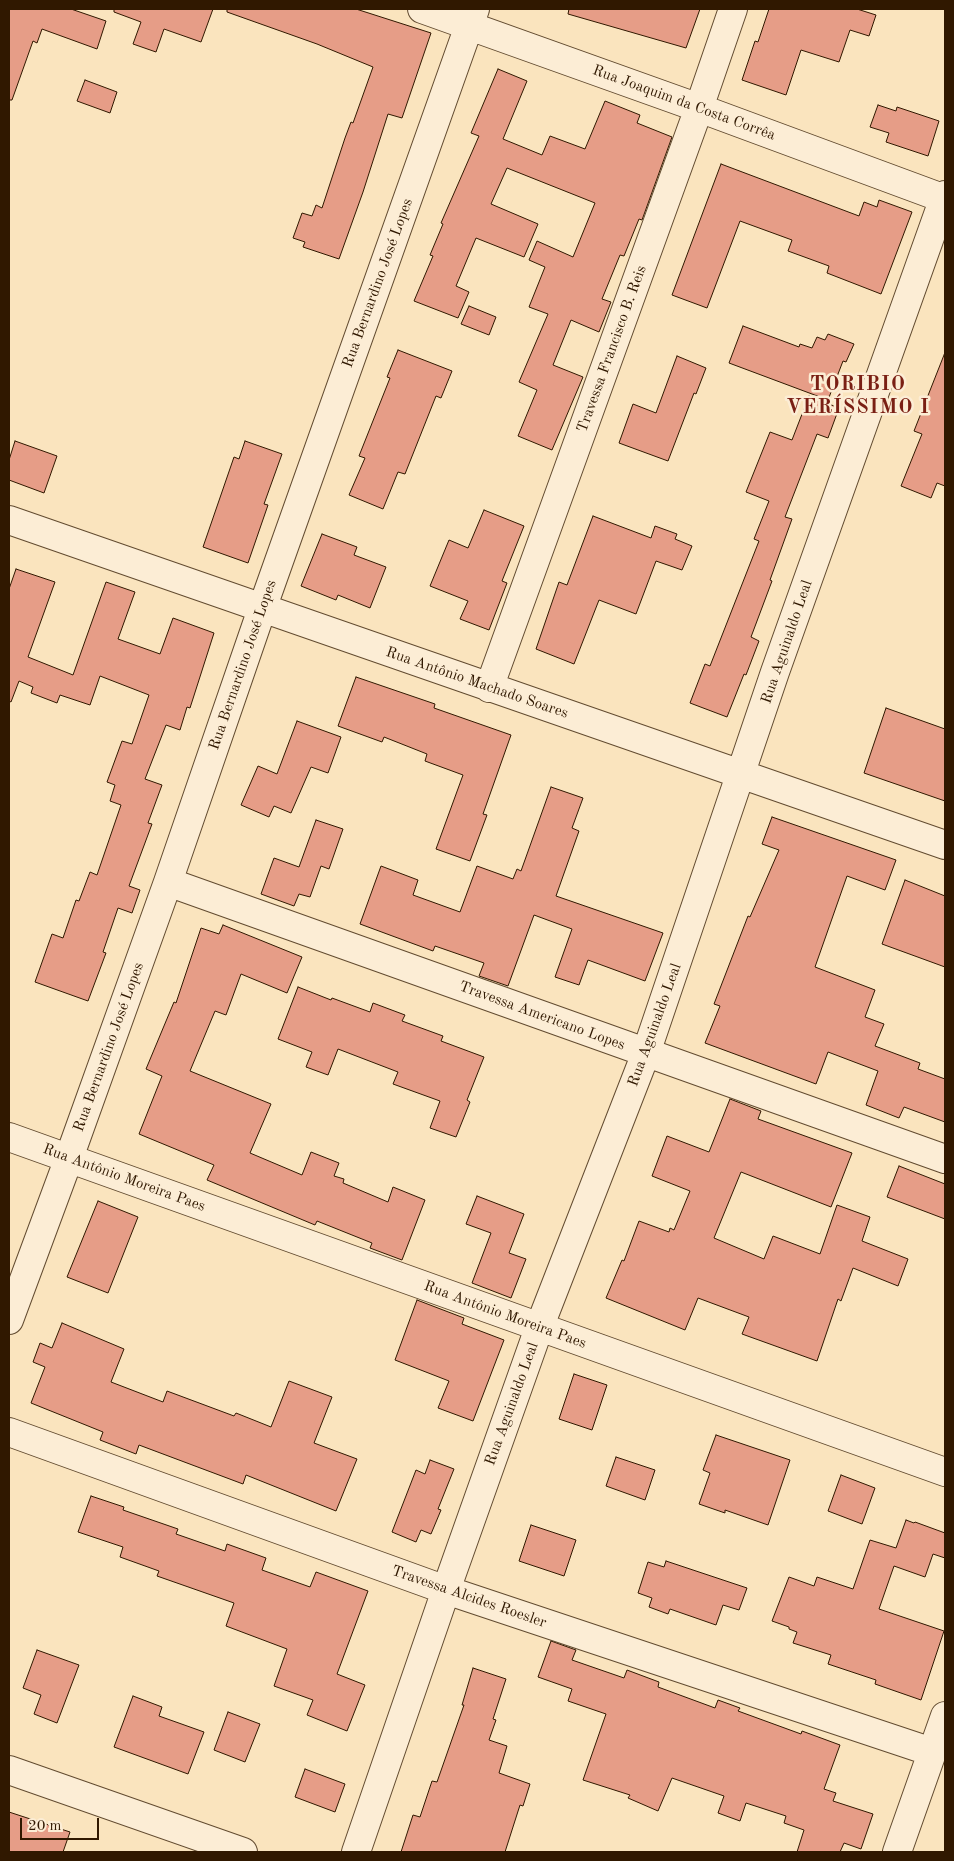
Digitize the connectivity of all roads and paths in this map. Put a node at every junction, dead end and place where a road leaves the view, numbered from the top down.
1 (422, 9) edge
2 (733, 9) edge
3 (472, 17) edge
4 (699, 108) junction
5 (945, 197) edge
6 (9, 520) edge
7 (262, 609) junction
8 (489, 688) junction
9 (742, 774) junction
10 (945, 845) edge
11 (168, 882) junction
12 (646, 1053) junction
13 (9, 1137) edge
14 (69, 1158) junction
15 (945, 1159) edge
16 (9, 1320) edge
17 (539, 1328) junction
18 (9, 1432) edge
19 (945, 1472) edge
20 (446, 1590) junction
21 (945, 1716) edge
22 (932, 1752) junction
23 (9, 1770) edge
24 (243, 1852) edge
25 (356, 1852) edge
26 (896, 1852) edge

1 - 3 street, Rua Joaquim da Costa Corrêa
2 - 4 street, Travessa Francisco B. Reis
3 - 4 street, Rua Joaquim da Costa Corrêa
3 - 7 street, Rua Bernardino José Lopes
4 - 5 street, Rua Joaquim da Costa Corrêa
4 - 8 street, Travessa Francisco B. Reis
5 - 9 street, Rua Aguinaldo Leal
6 - 7 street, Rua Antônio Machado Soares
7 - 8 street, Rua Antônio Machado Soares
7 - 11 street, Rua Bernardino José Lopes
8 - 9 street, Rua Antônio Machado Soares
9 - 10 street, Rua Antônio Machado Soares
9 - 12 street, Rua Aguinaldo Leal
11 - 12 street, Travessa Americano Lopes
11 - 14 street, Rua Bernardino José Lopes
12 - 15 street, Travessa Americano Lopes
12 - 17 street, Rua Aguinaldo Leal
13 - 14 street, Rua Antônio Moreira Paes
14 - 16 street, Rua Bernardino José Lopes
14 - 17 street, Rua Antônio Moreira Paes
17 - 19 street, Rua Antônio Moreira Paes
17 - 20 street, Rua Aguinaldo Leal
18 - 20 street, Travessa Alcides Roesler
20 - 22 street, Travessa Alcides Roesler
20 - 25 street, Rua Aguinaldo Leal
21 - 22 street
22 - 26 street
23 - 24 street

